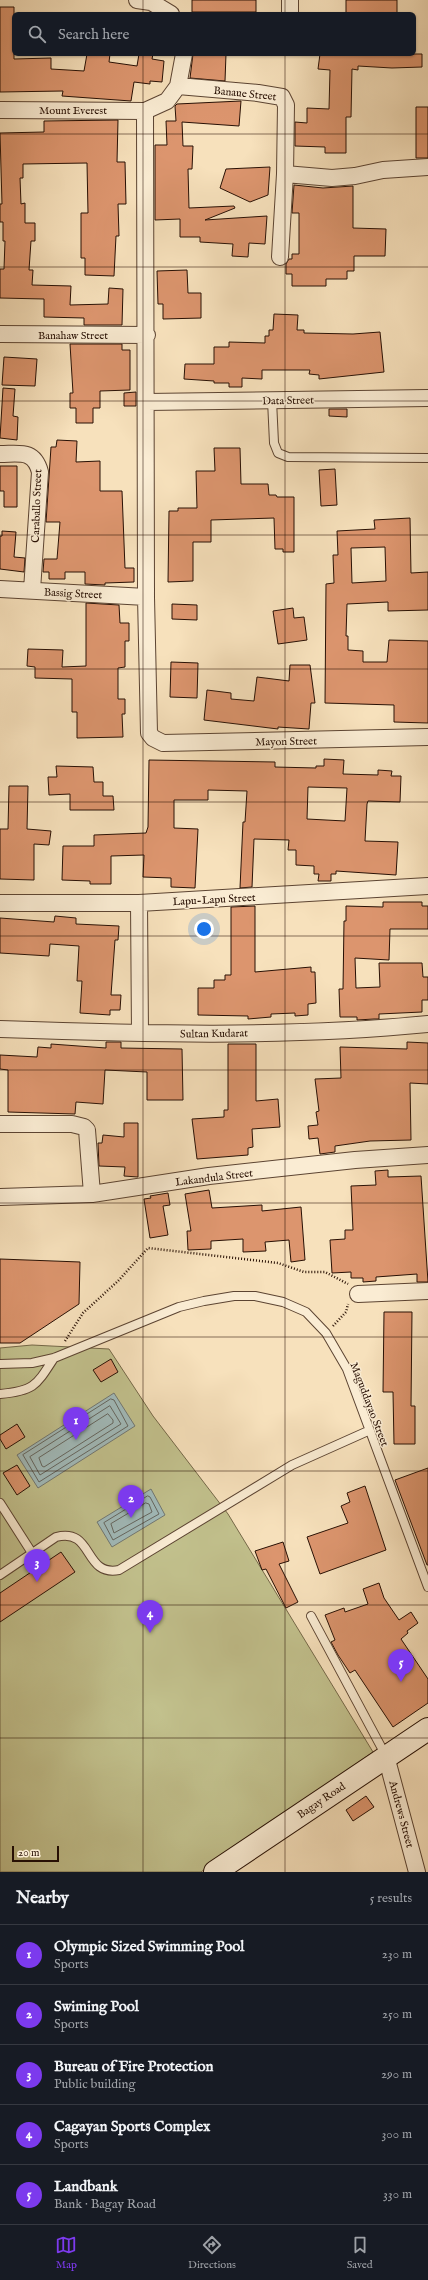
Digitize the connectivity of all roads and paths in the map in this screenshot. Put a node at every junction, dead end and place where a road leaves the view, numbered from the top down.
1 (137, 0) edge
2 (290, 0) edge
3 (168, 12) edge
4 (290, 12) edge
5 (184, 56) edge
6 (178, 86) junction
7 (0, 110) edge
8 (145, 111) junction
9 (428, 167) edge
10 (285, 174) junction
11 (280, 257) dead end
12 (0, 334) edge
13 (147, 335) junction
14 (428, 398) edge
15 (272, 400) junction
16 (147, 402) junction
17 (0, 454) edge
18 (428, 458) edge
19 (0, 589) edge
20 (32, 590) junction
21 (146, 597) junction
22 (428, 737) edge
23 (428, 886) edge
24 (0, 903) edge
25 (139, 903) junction
26 (428, 1024) edge
27 (0, 1029) edge
28 (140, 1034) junction
29 (0, 1124) edge
30 (428, 1156) edge
31 (92, 1194) junction
32 (0, 1196) edge
33 (428, 1291) edge
34 (352, 1295) junction
35 (326, 1333) junction
36 (54, 1358) junction
37 (0, 1364) edge
38 (0, 1394) edge
39 (368, 1431) junction
40 (0, 1503) edge
41 (32, 1553) junction
42 (0, 1575) edge
43 (428, 1587) edge
44 (311, 1616) dead end
45 (428, 1729) edge
46 (386, 1756) junction
47 (215, 1872) edge
48 (417, 1872) edge

1 - 3 street
2 - 4 street
5 - 6 street
6 - 8 street
6 - 10 street, Banaue Street
7 - 8 street, Mount Everest
8 - 13 street
9 - 10 street
10 - 11 street
12 - 13 street, Banahaw Street
13 - 16 street
14 - 15 street, Data Street
15 - 16 street, Data Street
15 - 18 lane
16 - 21 street
17 - 20 street, Caraballo Street
19 - 20 street, Bassig Street
20 - 21 street, Bassig Street
21 - 22 street, Mayon Street
23 - 25 street, Lapu-Lapu Street
24 - 25 street, Lapu-Lapu Street
25 - 28 street
26 - 28 street, Sultan Kudarat
27 - 28 street, Sultan Kudarat
29 - 31 street
30 - 31 street, Lakandula Street
31 - 32 street, Lakandula Street
33 - 34 street
34 - 35 path
34 - 36 path
35 - 36 lane, Maguddayao Street
35 - 39 lane, Maguddayao Street
36 - 37 lane, Maguddayao Street
36 - 38 lane
39 - 41 lane
39 - 43 lane, Maguddayao Street
40 - 41 lane
41 - 42 lane
44 - 46 lane
45 - 46 main road, Bagay Road
46 - 47 main road, Bagay Road
46 - 48 street, Andrews Street

